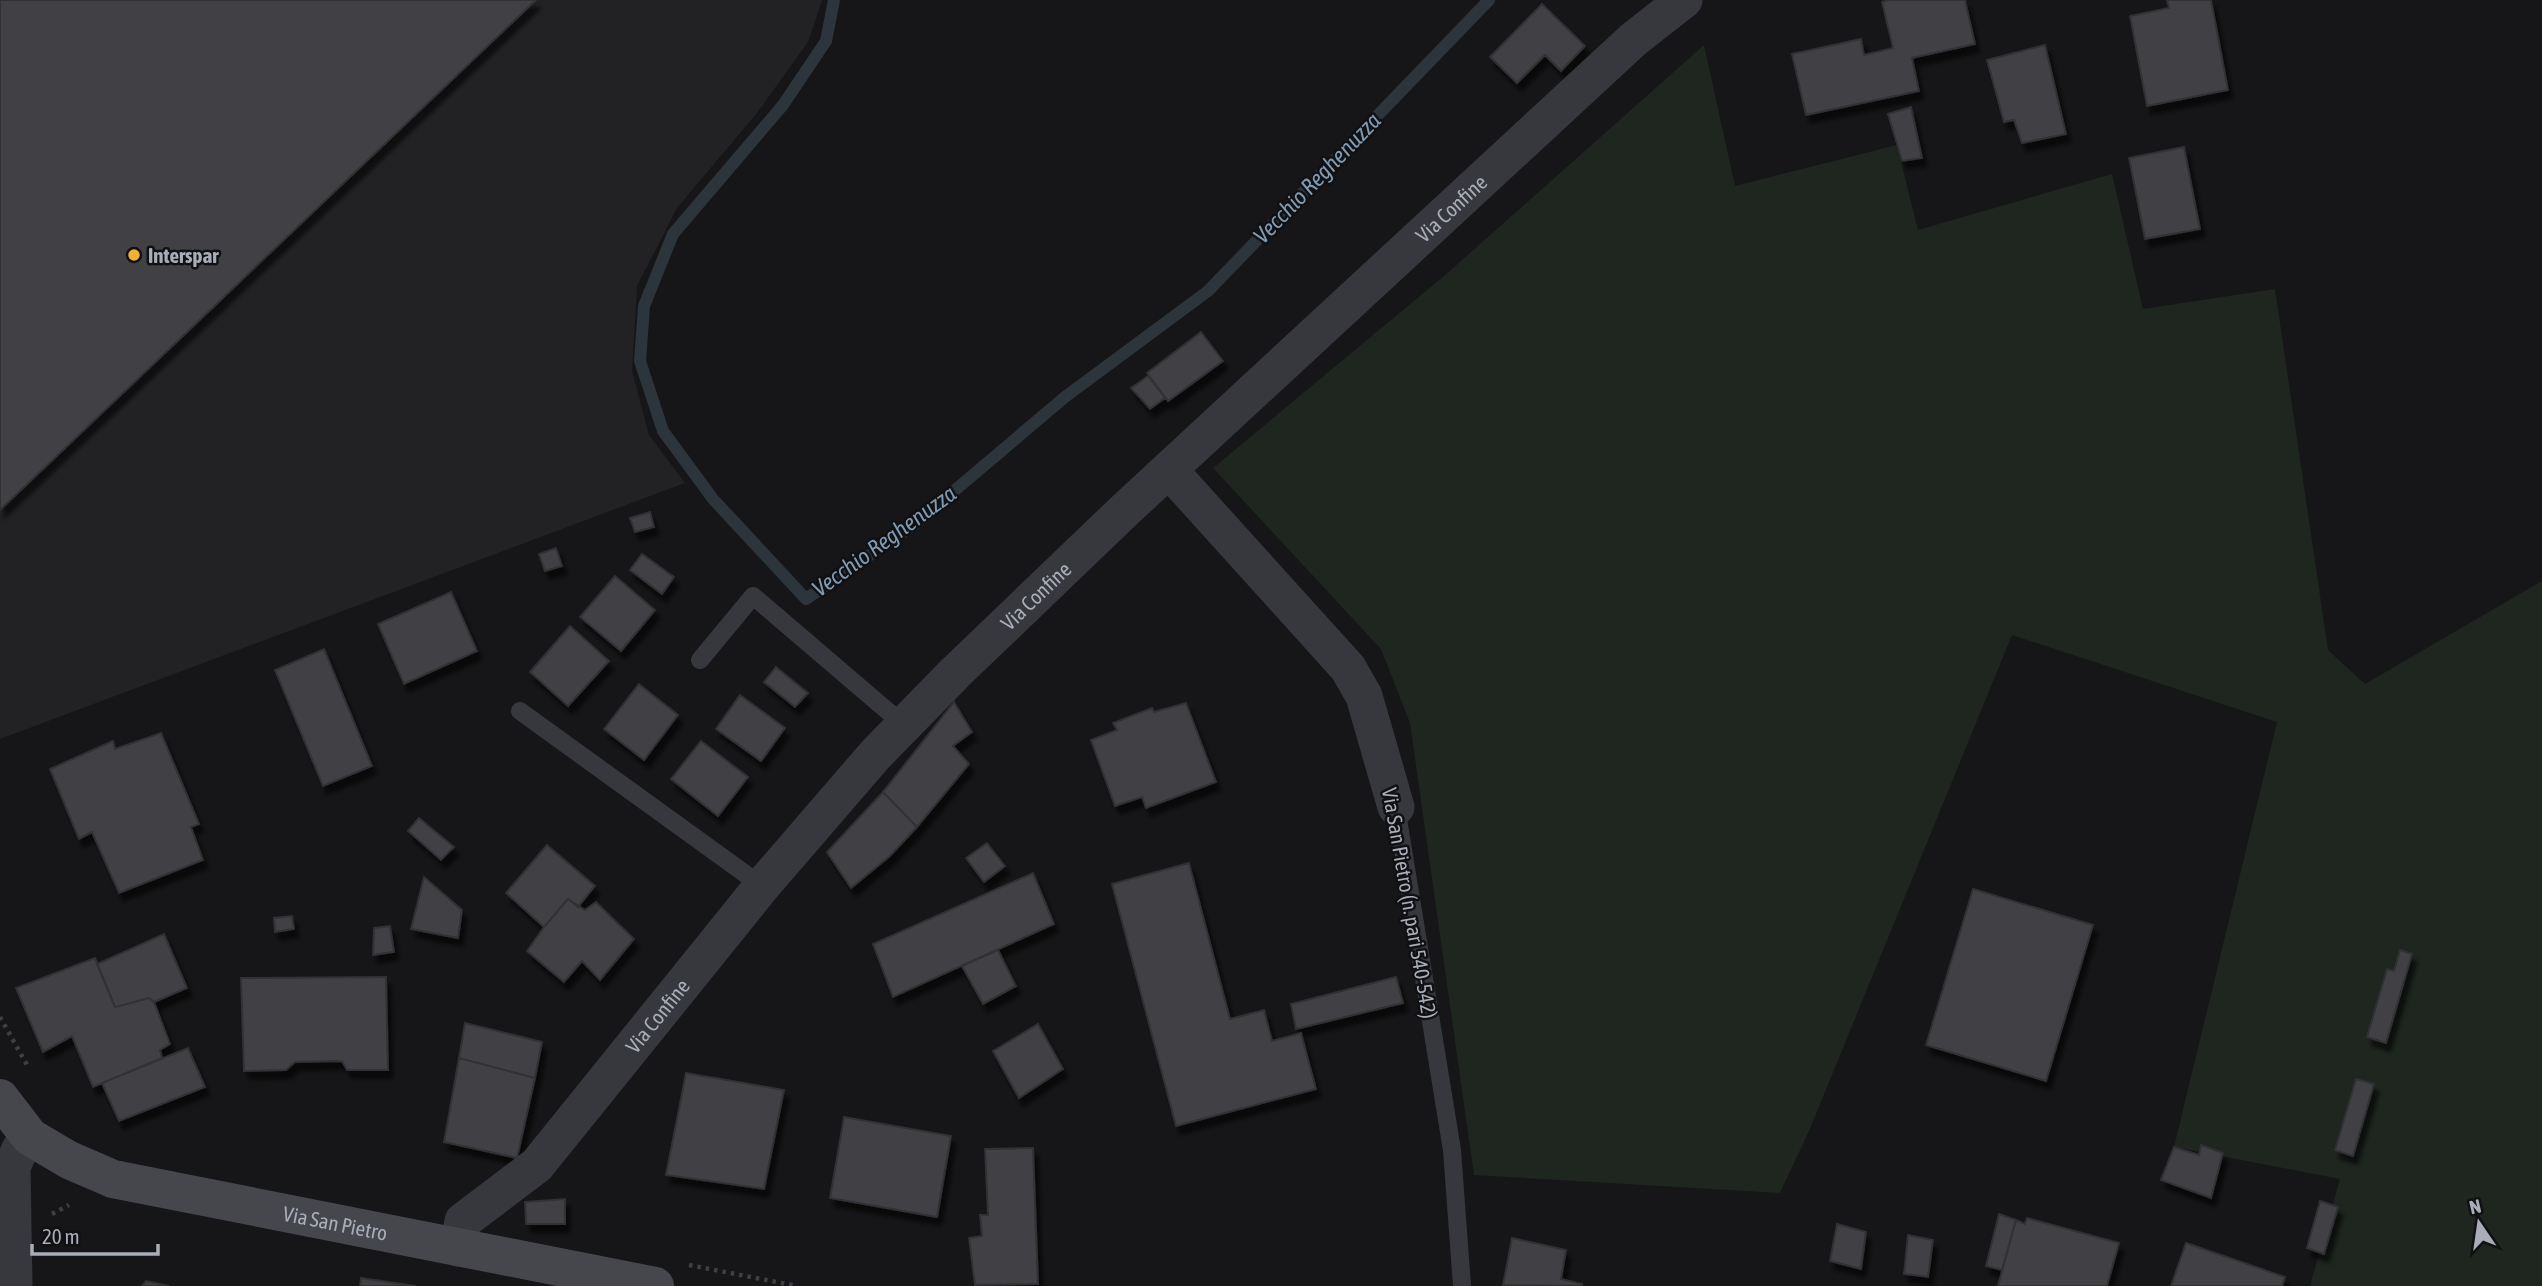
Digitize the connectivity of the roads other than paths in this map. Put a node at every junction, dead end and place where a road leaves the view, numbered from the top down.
1 (1684, 0) edge
2 (1169, 470) junction
3 (700, 660) dead end
4 (520, 711) dead end
5 (904, 725) junction
6 (1396, 807) joint
7 (762, 886) junction
8 (0, 1098) edge
9 (30, 1137) junction
10 (458, 1248) junction
11 (14, 1286) edge
12 (655, 1286) edge
13 (1462, 1286) edge

1 - 2 street, Via Confine
2 - 5 street, Via Confine
2 - 6 street, Via San Pietro (n. pari 540-542)
3 - 5 lane
4 - 7 lane
5 - 7 street, Via Confine
6 - 13 lane, Via San Pietro (n. pari 540-542)
7 - 10 street, Via Confine
8 - 9 street, Via San Pietro
9 - 10 street, Via San Pietro
9 - 11 street
10 - 12 street, Via San Pietro

